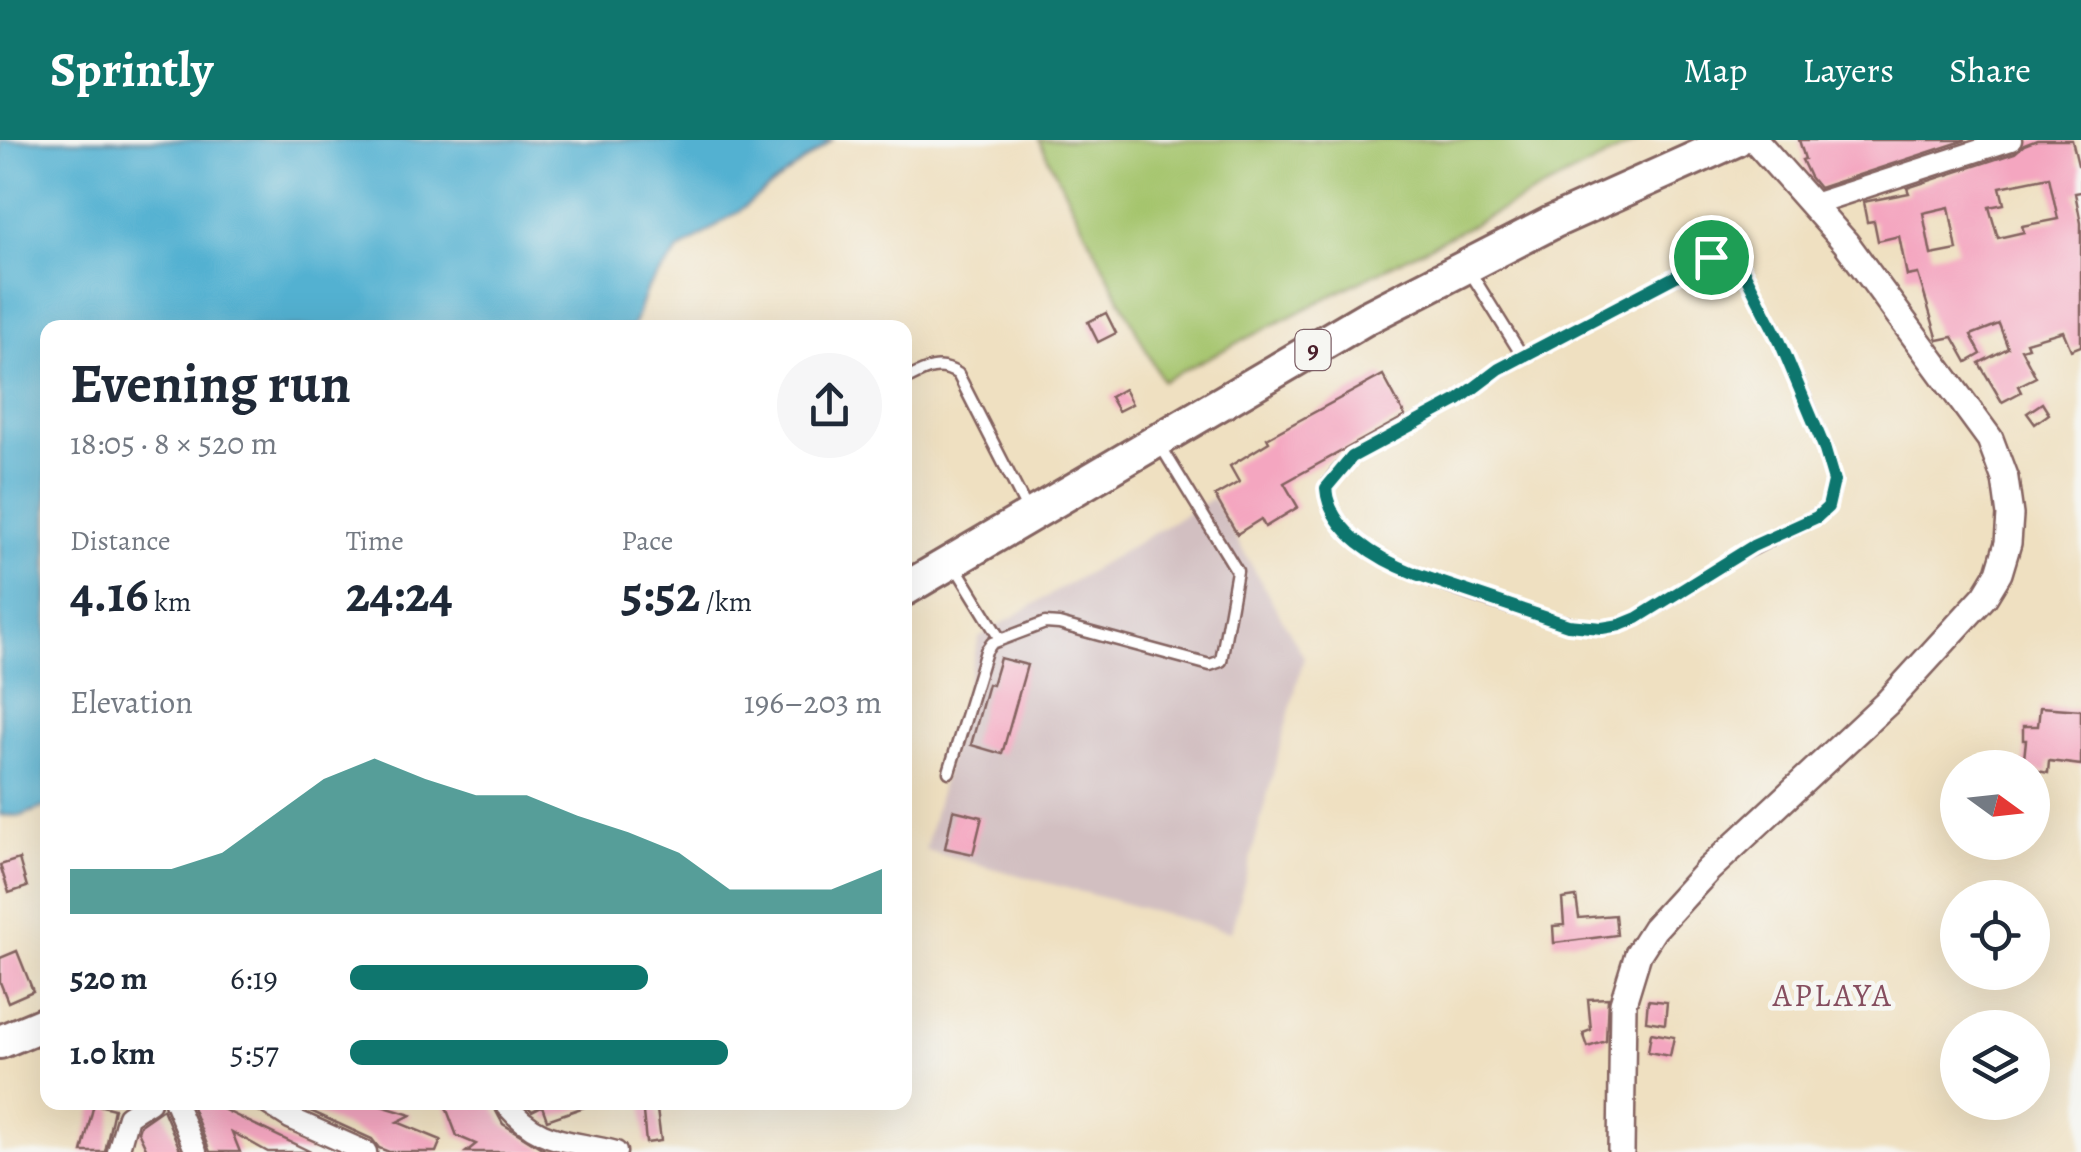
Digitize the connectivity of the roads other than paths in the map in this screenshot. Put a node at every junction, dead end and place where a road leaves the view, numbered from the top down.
1 (1736, 140) edge
2 (1756, 140) edge
3 (2012, 140) edge
4 (1810, 205) junction
5 (1466, 266) junction
6 (1523, 357) junction
7 (912, 376) edge
8 (1157, 440) junction
9 (1030, 514) junction
10 (952, 561) junction
11 (912, 585) edge
12 (1000, 640) junction
13 (949, 772) dead end
14 (40, 1025) edge
15 (0, 1042) edge
16 (137, 1110) edge
17 (178, 1110) edge
18 (278, 1110) edge
19 (510, 1110) edge
20 (118, 1152) edge
21 (196, 1152) edge
22 (366, 1152) edge
23 (616, 1152) edge
24 (1620, 1152) edge

1 - 5 highway, 9
2 - 4 street
3 - 4 street
4 - 24 street
5 - 6 lane
5 - 8 highway, 9
6 - 6 lane
7 - 9 lane
8 - 9 highway, 9
8 - 12 lane
9 - 10 highway, 9
10 - 11 highway, 9
10 - 12 lane
12 - 13 lane
14 - 15 highway
16 - 20 street
17 - 21 street
18 - 22 street
19 - 23 street

